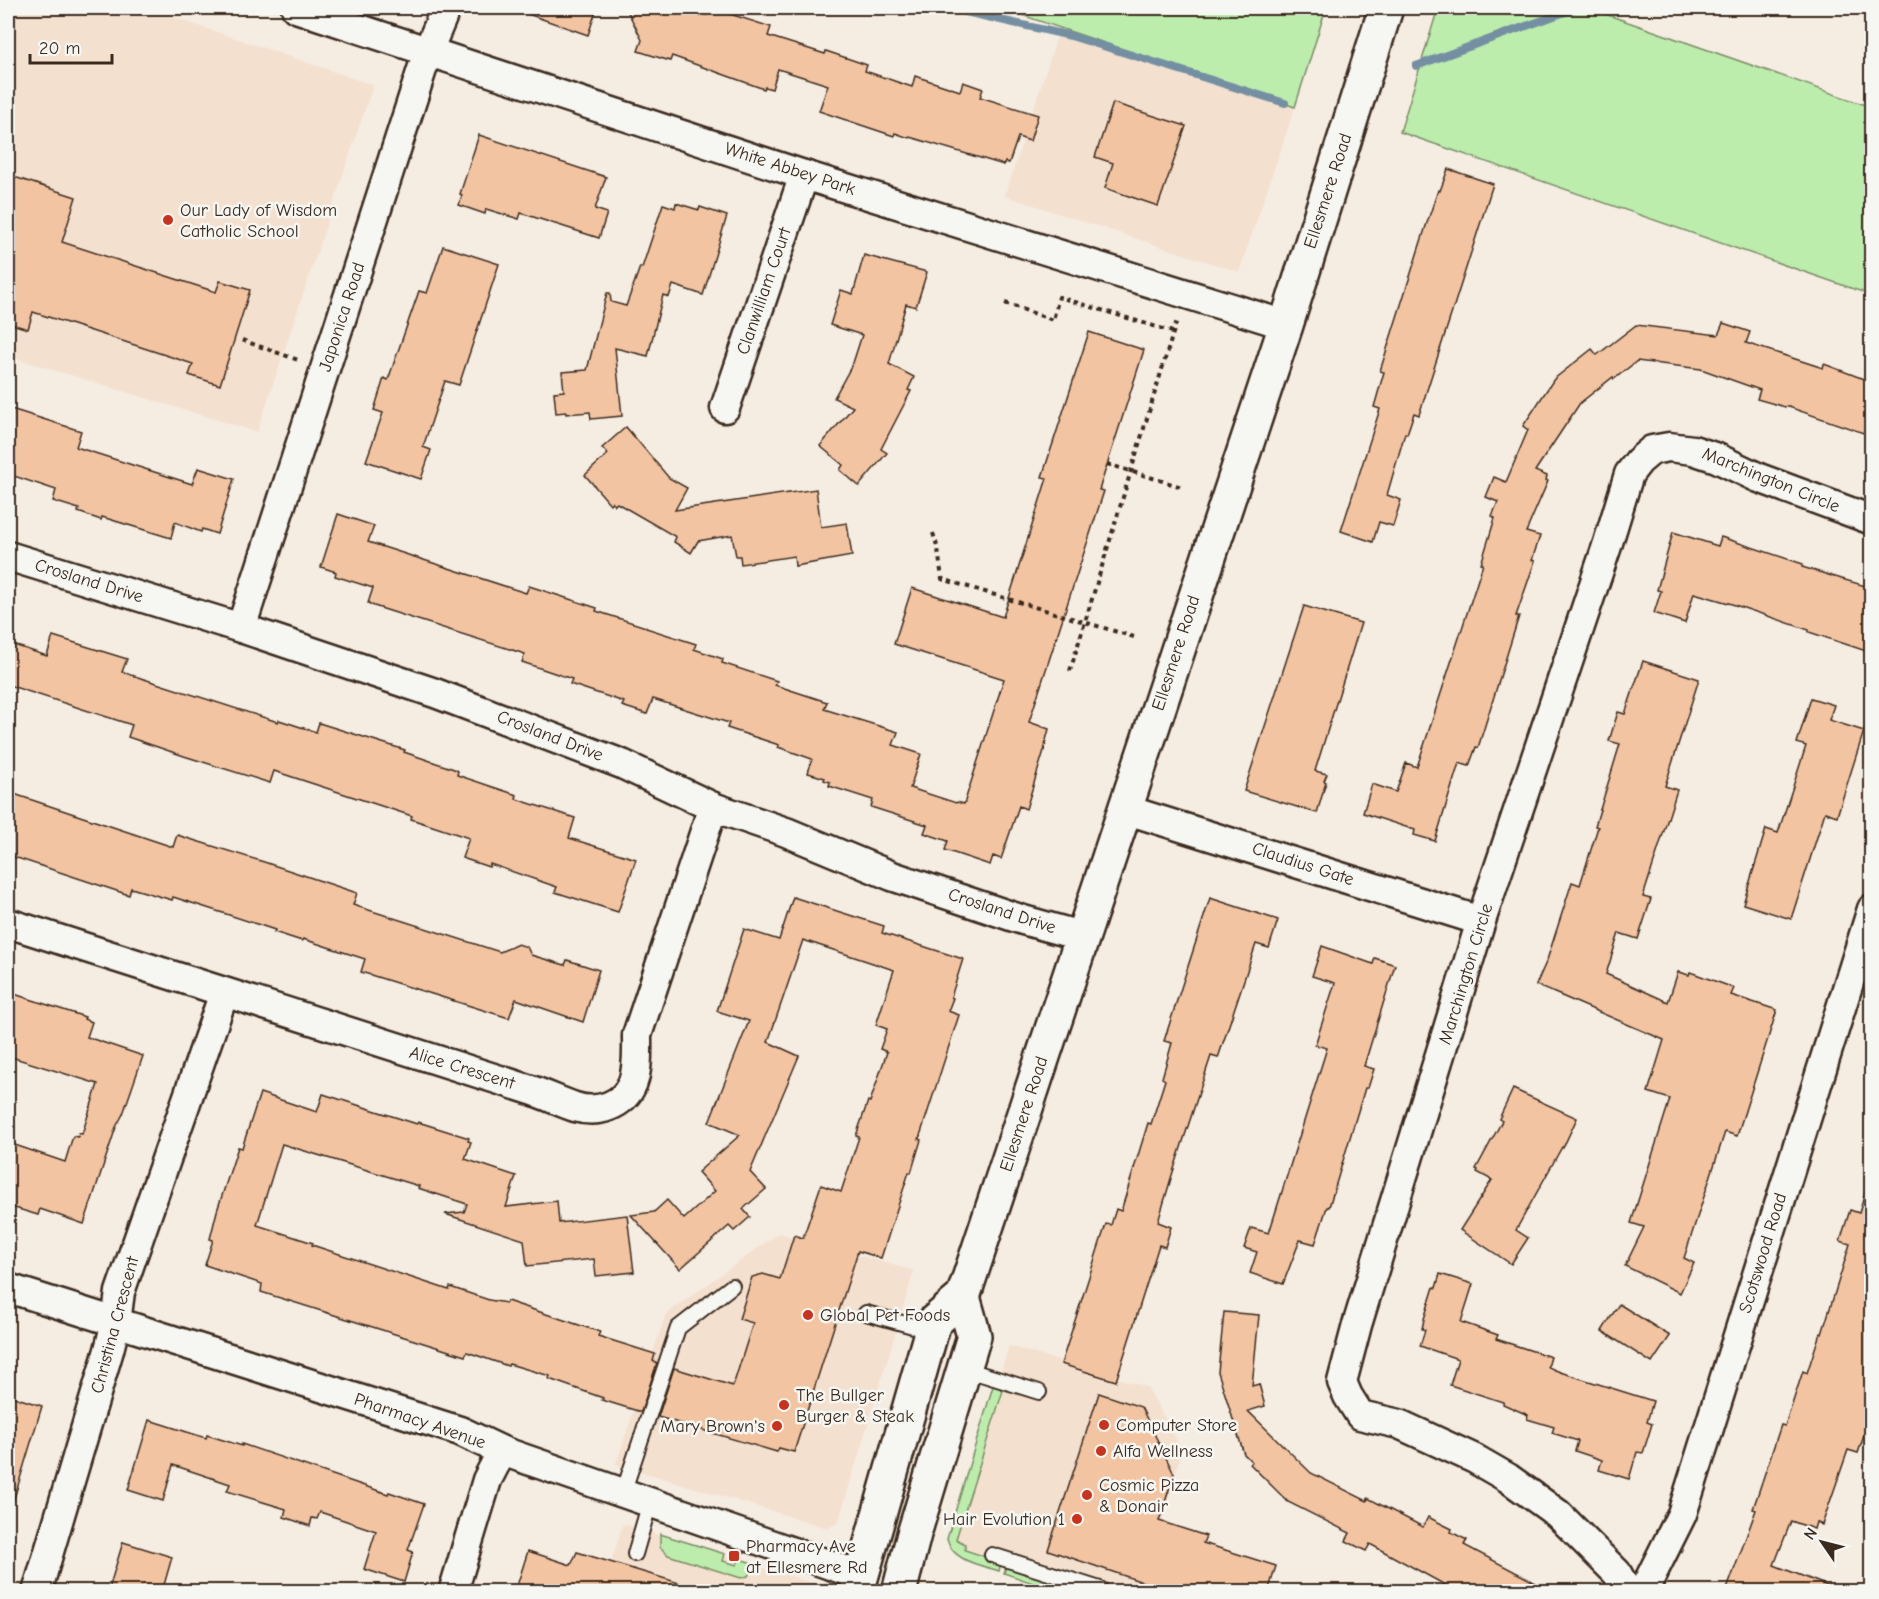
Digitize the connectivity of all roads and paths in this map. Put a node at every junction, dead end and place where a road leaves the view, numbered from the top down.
1 (296, 8) edge
2 (446, 8) edge
3 (1386, 8) edge
4 (428, 51) junction
5 (804, 175) junction
6 (1185, 293) junction
7 (1005, 303) dead end
8 (1286, 325) junction
9 (1173, 332) junction
10 (242, 340) dead end
11 (325, 369) junction
12 (725, 408) dead end
13 (1107, 464) dead end
14 (1131, 472) junction
15 (1182, 487) dead end
16 (1872, 520) edge
17 (933, 533) dead end
18 (8, 556) edge
19 (1085, 623) junction
20 (241, 628) junction
21 (1134, 638) dead end
22 (1070, 671) dead end
23 (713, 807) junction
24 (1124, 809) junction
25 (1872, 909) edge
26 (1482, 921) junction
27 (8, 923) edge
28 (1084, 937) junction
29 (224, 993) junction
30 (732, 1286) dead end
31 (8, 1288) edge
32 (963, 1297) junction
33 (866, 1313) dead end
34 (116, 1322) junction
35 (931, 1331) junction
36 (965, 1369) junction
37 (1039, 1392) dead end
38 (502, 1451) junction
39 (623, 1493) junction
40 (650, 1502) junction
41 (635, 1554) dead end
42 (992, 1555) dead end
43 (860, 1584) edge
44 (38, 1592) edge
45 (453, 1592) edge
46 (899, 1592) edge
47 (1100, 1592) edge
48 (1627, 1592) edge
49 (1643, 1592) edge

1 - 4 street, White Abbey Park
2 - 4 street, Japonica Road
3 - 8 main road, Ellesmere Road
4 - 5 street, White Abbey Park
4 - 11 street, Japonica Road
5 - 6 street, White Abbey Park
5 - 12 street, Clanwilliam Court
6 - 8 street, White Abbey Park
6 - 9 path
7 - 9 path
8 - 24 main road, Ellesmere Road
9 - 14 path
10 - 11 path
11 - 20 street, Japonica Road
13 - 14 path
14 - 15 path
14 - 19 path
16 - 26 street, Marchington Circle
17 - 19 path
18 - 20 street, Crosland Drive
19 - 21 path
19 - 22 path
20 - 23 street, Crosland Drive
23 - 28 street, Crosland Drive
23 - 29 street, Alice Crescent
24 - 26 street, Claudius Gate
24 - 28 main road, Ellesmere Road
25 - 49 street, Scotswood Road
26 - 48 street, Marchington Circle
27 - 29 street, Alice Crescent
28 - 32 main road, Ellesmere Road
29 - 34 street, Christina Crescent
30 - 39 lane
31 - 34 street, Pharmacy Avenue
32 - 35 main road
32 - 36 main road
33 - 35 lane
34 - 38 street, Pharmacy Avenue
34 - 44 street, Christina Crescent
35 - 43 main road
36 - 37 lane
36 - 46 main road
38 - 39 street, Pharmacy Avenue
38 - 45 street
39 - 40 street, Pharmacy Avenue
40 - 41 lane
40 - 43 street, Pharmacy Avenue
42 - 47 lane

